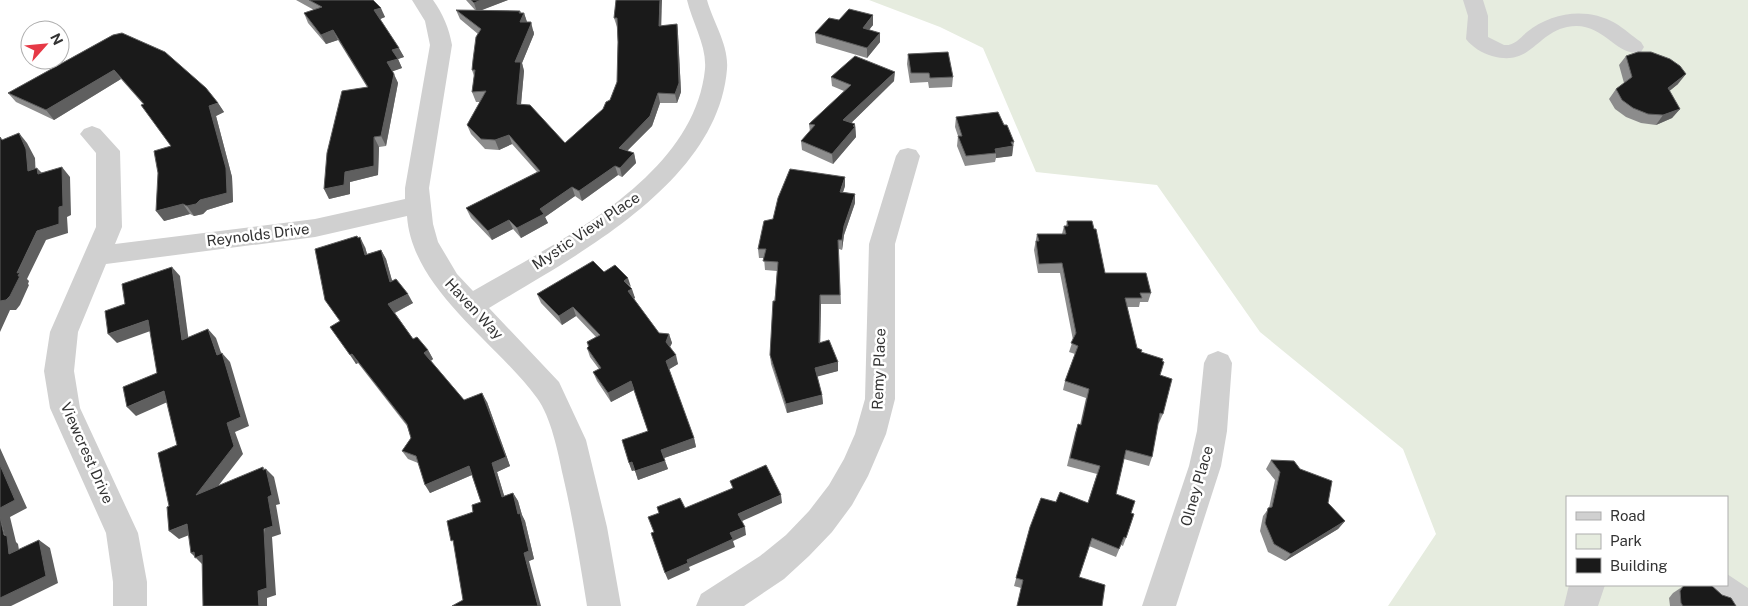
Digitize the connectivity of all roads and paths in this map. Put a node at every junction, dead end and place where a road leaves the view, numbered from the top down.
1 (422, 0) edge
2 (697, 0) edge
3 (1473, 0) edge
4 (1633, 47) dead end
5 (92, 134) dead end
6 (908, 156) dead end
7 (417, 205) junction
8 (97, 256) junction
9 (470, 306) junction
10 (1218, 363) dead end
11 (1587, 586) edge
12 (1715, 586) edge
13 (130, 606) edge
14 (604, 606) edge
15 (713, 606) edge
16 (1159, 606) edge
17 (1581, 606) edge
18 (1745, 606) edge

1 - 7 street, Haven Way
2 - 9 street, Mystic View Place
3 - 4 street
5 - 8 street, Viewcrest Drive
6 - 15 street, Remy Place
7 - 8 street, Reynolds Drive
7 - 9 street, Haven Way
8 - 13 street, Viewcrest Drive
9 - 14 street, Haven Way
10 - 16 street, Olney Place
11 - 17 street
12 - 18 street

